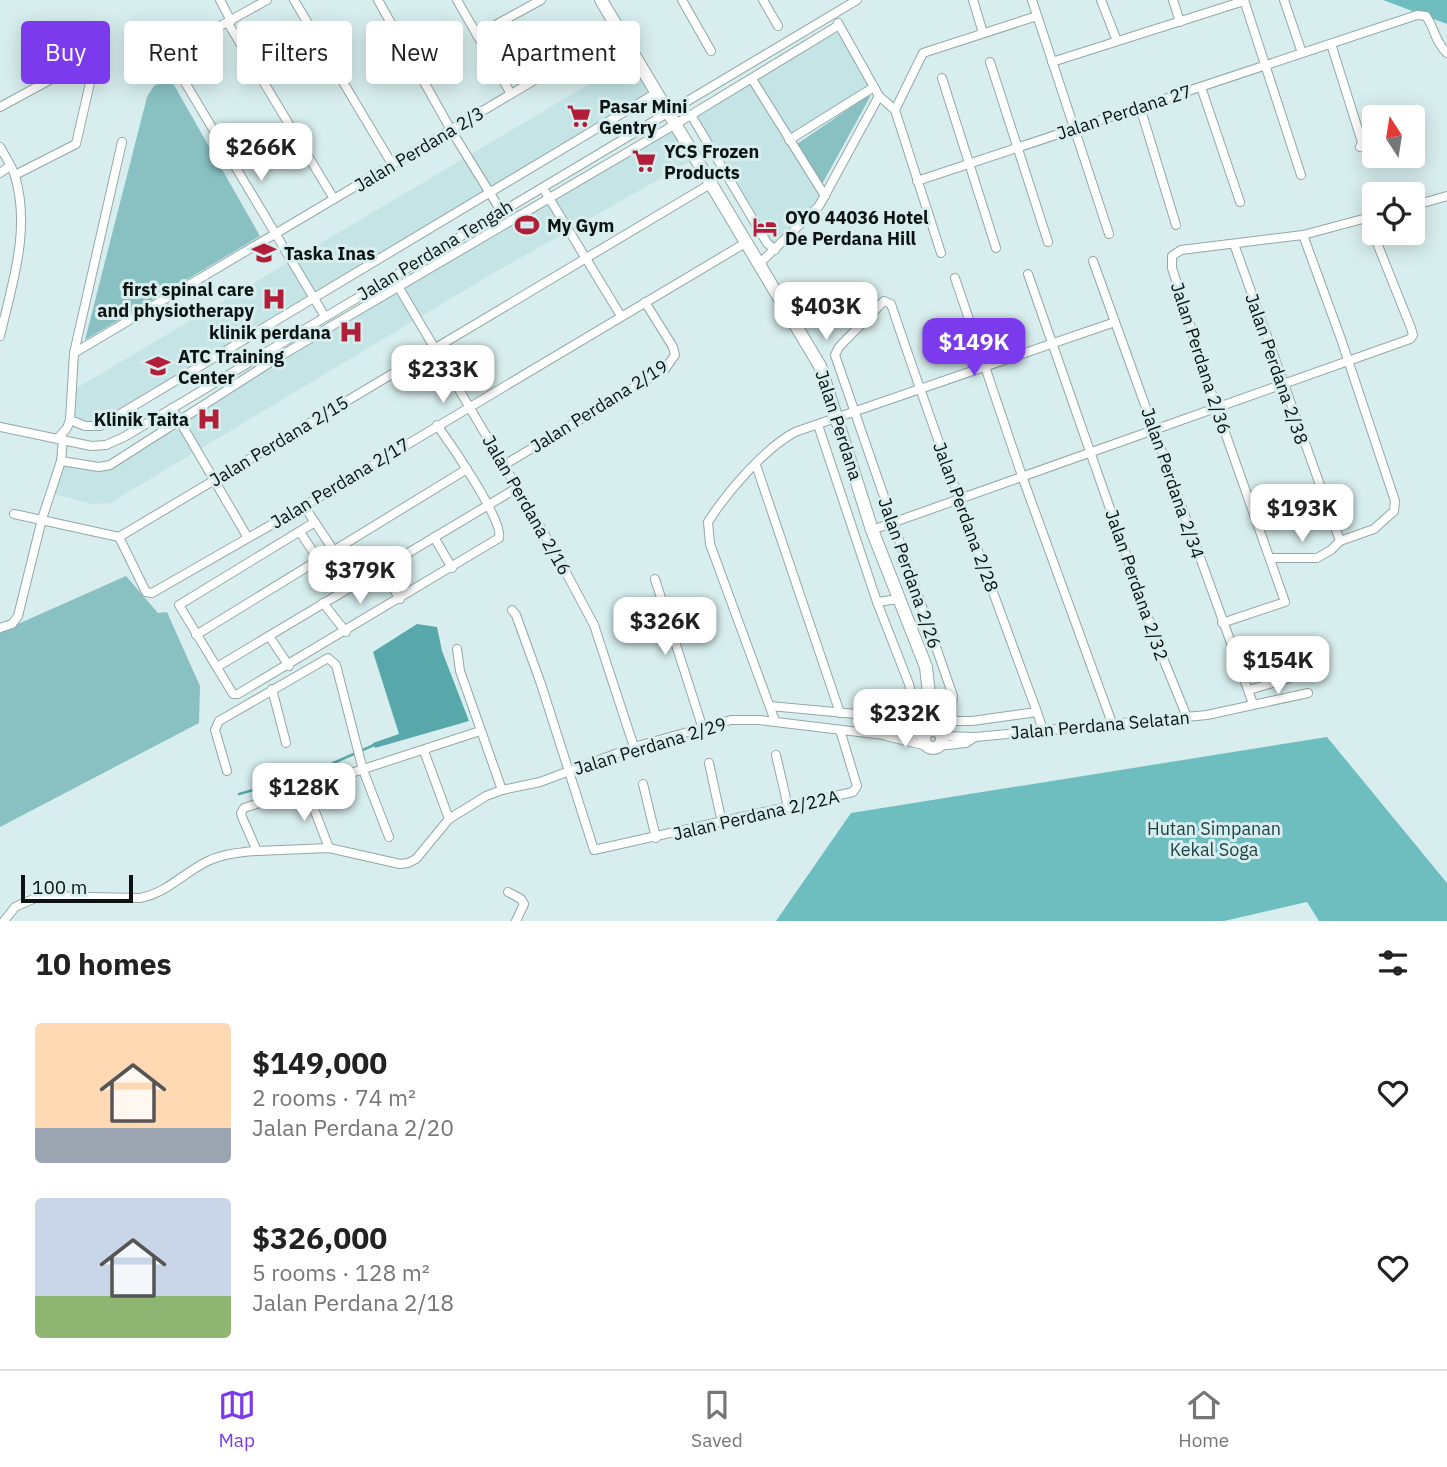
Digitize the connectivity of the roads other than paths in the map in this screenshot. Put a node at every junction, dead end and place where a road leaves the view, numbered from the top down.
1 (220, 0) edge
2 (267, 0) edge
3 (294, 0) edge
4 (378, 0) edge
5 (457, 0) edge
6 (541, 0) edge
7 (601, 0) edge
8 (682, 0) edge
9 (762, 0) edge
10 (857, 0) edge
11 (974, 0) edge
12 (1032, 0) edge
13 (1101, 0) edge
14 (1173, 0) edge
15 (1284, 0) edge
16 (1244, 1) edge
17 (833, 15) junction
18 (1037, 16) junction
19 (503, 21) edge
20 (614, 21) edge
21 (230, 22) junction
22 (1180, 22) junction
23 (839, 24) junction
24 (778, 26) dead end
25 (983, 33) junction
26 (477, 35) edge
27 (1117, 41) junction
28 (1331, 44) junction
29 (711, 51) dead end
30 (1302, 53) junction
31 (1447, 53) edge
32 (990, 62) dead end
33 (1052, 62) junction
34 (1266, 65) junction
35 (640, 66) edge
36 (942, 78) dead end
37 (752, 79) junction
38 (505, 84) edge
39 (528, 84) edge
40 (874, 87) junction
41 (1201, 87) junction
42 (656, 93) junction
43 (511, 94) junction
44 (879, 96) junction
45 (0, 107) edge
46 (1140, 107) junction
47 (895, 110) junction
48 (691, 115) junction
49 (672, 119) junction
50 (1074, 129) junction
51 (451, 130) junction
52 (789, 140) junction
53 (122, 142) dead end
54 (0, 147) edge
55 (1360, 147) dead end
56 (1017, 148) junction
57 (392, 164) junction
58 (969, 164) junction
59 (10, 166) junction
60 (0, 173) edge
61 (15, 175) junction
62 (1301, 175) dead end
63 (917, 181) junction
64 (712, 183) junction
65 (542, 188) junction
66 (490, 192) junction
67 (825, 196) junction
68 (549, 197) junction
69 (1447, 197) edge
70 (334, 199) junction
71 (1240, 202) dead end
72 (1425, 203) edge
73 (500, 211) junction
74 (1362, 219) edge
75 (1176, 225) dead end
76 (275, 234) junction
77 (1109, 234) dead end
78 (1303, 235) junction
79 (747, 242) junction
80 (1048, 242) dead end
81 (1234, 244) junction
82 (1381, 245) edge
83 (996, 248) dead end
84 (775, 250) junction
85 (941, 253) dead end
86 (585, 257) junction
87 (1093, 261) dead end
88 (760, 264) junction
89 (1028, 274) dead end
90 (392, 275) junction
91 (955, 278) dead end
92 (399, 287) junction
93 (314, 299) junction
94 (645, 302) junction
95 (324, 316) junction
96 (621, 316) junction
97 (1115, 322) junction
98 (0, 336) edge
99 (1052, 344) junction
100 (434, 347) junction
101 (839, 347) joint
102 (74, 353) junction
103 (1348, 360) junction
104 (986, 367) junction
105 (1282, 384) junction
106 (919, 390) junction
107 (469, 406) junction
108 (1216, 407) junction
109 (172, 408) junction
110 (855, 412) junction
111 (837, 418) junction
112 (70, 420) junction
113 (179, 421) junction
114 (437, 425) junction
115 (818, 425) junction
116 (0, 427) edge
117 (1154, 429) junction
118 (61, 439) junction
119 (1091, 452) junction
120 (61, 461) junction
121 (504, 465) junction
122 (756, 465) junction
123 (467, 469) junction
124 (1020, 472) junction
125 (214, 481) junction
126 (517, 488) junction
127 (958, 499) junction
128 (487, 505) junction
129 (304, 506) junction
130 (14, 514) dead end
131 (42, 519) junction
132 (315, 522) junction
133 (892, 523) junction
134 (872, 530) junction
135 (300, 532) junction
136 (119, 537) junction
137 (434, 537) junction
138 (248, 538) junction
139 (1340, 541) junction
140 (334, 551) junction
141 (1271, 558) junction
142 (319, 560) junction
143 (381, 569) junction
144 (452, 569) junction
145 (655, 579) dead end
146 (356, 584) junction
147 (340, 593) junction
148 (400, 599) junction
149 (899, 599) junction
150 (877, 602) junction
151 (323, 603) junction
152 (512, 610) dead end
153 (1222, 623) junction
154 (0, 628) edge
155 (346, 632) junction
156 (196, 635) junction
157 (269, 636) junction
158 (457, 649) dead end
159 (289, 666) junction
160 (217, 667) junction
161 (1298, 675) dead end
162 (272, 689) junction
163 (1249, 690) junction
164 (1308, 693) dead end
165 (1253, 704) junction
166 (770, 706) junction
167 (1037, 712) junction
168 (840, 713) junction
169 (1186, 717) junction
170 (775, 721) junction
171 (1112, 723) junction
172 (702, 726) junction
173 (840, 730) junction
174 (1043, 730) junction
175 (480, 731) junction
176 (933, 739) junction
177 (286, 743) dead end
178 (634, 747) junction
179 (424, 751) junction
180 (776, 755) dead end
181 (709, 763) dead end
182 (227, 771) dead end
183 (363, 771) junction
184 (570, 771) junction
185 (643, 784) dead end
186 (306, 789) junction
187 (502, 790) junction
188 (788, 807) junction
189 (449, 819) junction
190 (722, 823) junction
191 (389, 837) dead end
192 (656, 838) junction
193 (329, 848) junction
194 (257, 851) junction
195 (508, 892) dead end
196 (4, 921) edge
197 (516, 921) edge

1 - 21 street
2 - 21 street
3 - 57 street
4 - 51 street
5 - 26 street
6 - 19 street
7 - 20 street, Jalan Perdana
8 - 29 street
9 - 24 street
10 - 17 street, Jalan Perdana Tengah
11 - 25 street
12 - 18 street
13 - 27 street
14 - 22 street
15 - 30 street
16 - 22 street
16 - 34 street
17 - 23 street
17 - 49 street, Jalan Perdana Tengah
18 - 25 street
18 - 33 street
21 - 70 street
21 - 76 street
22 - 27 street
23 - 37 street
23 - 40 street
25 - 47 street
27 - 33 street
28 - 30 street, Jalan Perdana 27
28 - 31 street, Jalan Perdana 27
28 - 55 street
30 - 34 street, Jalan Perdana 27
32 - 56 street
33 - 50 street
34 - 41 street, Jalan Perdana 27
34 - 62 street
35 - 42 street, Jalan Perdana
36 - 58 street
37 - 48 street
37 - 52 street
38 - 43 street
39 - 43 street, Jalan Perdana 2/3
40 - 44 street
40 - 52 street
41 - 46 street, Jalan Perdana 27
41 - 71 street
42 - 49 street, Jalan Perdana
42 - 66 street
43 - 51 street, Jalan Perdana 2/3
44 - 47 street
44 - 67 street
45 - 61 street
46 - 50 street, Jalan Perdana 27
46 - 75 street
47 - 63 street
48 - 49 street
48 - 84 street
49 - 64 street, Jalan Perdana
49 - 65 street, Jalan Perdana Tengah
49 - 68 street
50 - 56 street, Jalan Perdana 27
50 - 77 street
51 - 57 street, Jalan Perdana 2/3
51 - 66 street
52 - 67 street
53 - 102 street
54 - 59 street
56 - 58 street, Jalan Perdana 27
56 - 80 street
57 - 70 street, Jalan Perdana 2/3
58 - 63 street, Jalan Perdana 27
58 - 83 street
59 - 60 street
59 - 61 street
61 - 98 street
63 - 85 street
64 - 79 street, Jalan Perdana
64 - 86 street, Jalan Perdana 2/15
65 - 68 street
65 - 73 street, Jalan Perdana Tengah
66 - 73 street
66 - 93 street
67 - 84 street
68 - 86 street
68 - 92 street
69 - 72 street
70 - 76 street, Jalan Perdana 2/3
73 - 90 street, Jalan Perdana Tengah
74 - 78 street, Jalan Perdana 2/36
76 - 93 street
76 - 102 street, Jalan Perdana 2/3
78 - 81 street, Jalan Perdana 2/36
78 - 103 street
79 - 88 street, Jalan Perdana
79 - 94 street, Jalan Perdana 2/17
81 - 105 street, Jalan Perdana 2/38
81 - 108 street, Jalan Perdana 2/36
82 - 103 street
84 - 88 street
86 - 96 street
86 - 100 street, Jalan Perdana 2/15
87 - 97 street, Jalan Perdana 2/34
88 - 111 street, Jalan Perdana
89 - 99 street
90 - 92 street, Jalan Perdana 2/16
90 - 95 street, Jalan Perdana Tengah
91 - 104 street
92 - 100 street, Jalan Perdana 2/16
92 - 113 street
93 - 95 street
93 - 112 street
94 - 96 street, Jalan Perdana 2/17
94 - 121 street, Jalan Perdana 2/19
95 - 109 street, Jalan Perdana Tengah
96 - 107 street, Jalan Perdana 2/17
97 - 99 street
97 - 117 street, Jalan Perdana 2/34
99 - 104 street
99 - 119 street, Jalan Perdana 2/32
100 - 107 street, Jalan Perdana 2/16
100 - 125 street, Jalan Perdana 2/15
101 - 106 street, Jalan Perdana 2/28
101 - 110 street, Jalan Perdana 2/26
102 - 112 street
103 - 105 street
103 - 139 street
104 - 106 street
104 - 124 street
105 - 108 street
105 - 139 street, Jalan Perdana 2/38
106 - 110 street
106 - 127 street, Jalan Perdana 2/28
107 - 114 street, Jalan Perdana 2/17
107 - 121 street, Jalan Perdana 2/16
108 - 117 street
108 - 141 street, Jalan Perdana 2/36
109 - 113 street
109 - 118 street, Jalan Perdana Tengah
110 - 111 street
110 - 133 street, Jalan Perdana 2/26
111 - 115 street
111 - 134 street, Jalan Perdana
112 - 118 street
113 - 120 street
113 - 125 street
114 - 123 street
114 - 129 street, Jalan Perdana 2/17
115 - 122 street
115 - 150 street
116 - 118 street, Jalan Perdana Tengah
117 - 119 street
117 - 153 street, Jalan Perdana 2/34
118 - 120 street
119 - 124 street
119 - 169 street, Jalan Perdana 2/32
120 - 131 street
121 - 126 street, Jalan Perdana 2/16
122 - 166 street
122 - 168 street
123 - 128 street
123 - 140 street
124 - 127 street
124 - 171 street
125 - 136 street, Jalan Perdana 2/15
125 - 138 street
126 - 128 street
126 - 178 street, Jalan Perdana 2/16
127 - 133 street
127 - 167 street, Jalan Perdana 2/28
128 - 137 street
128 - 144 street
129 - 132 street
129 - 138 street, Jalan Perdana 2/17
130 - 131 street
131 - 136 street
131 - 154 street
132 - 135 street
132 - 140 street
133 - 134 street
133 - 167 street, Jalan Perdana 2/26
134 - 149 street, Jalan Perdana
135 - 142 street
135 - 156 street
136 - 138 street, Jalan Perdana 2/17
137 - 143 street
137 - 144 street
139 - 141 street
140 - 142 street
140 - 146 street
141 - 153 street, Jalan Perdana 2/36
142 - 147 street
142 - 156 street
143 - 146 street
143 - 148 street
144 - 148 street
145 - 172 street
146 - 147 street
147 - 151 street
148 - 155 street
149 - 150 street
149 - 176 street, Jalan Perdana
150 - 168 street
151 - 155 street
151 - 157 street
152 - 184 street
153 - 163 street, Jalan Perdana 2/34
155 - 159 street
156 - 160 street
157 - 159 street
157 - 160 street
158 - 175 street
159 - 160 street
161 - 163 street
162 - 177 street
162 - 182 street
162 - 183 street
163 - 165 street, Jalan Perdana 2/34
164 - 165 street, Jalan Perdana Selatan
165 - 169 street, Jalan Perdana Selatan
166 - 168 street
166 - 170 street
167 - 174 street, Jalan Perdana 2/28
169 - 171 street, Jalan Perdana Selatan
170 - 172 street, Jalan Perdana 2/29
170 - 173 street, Jalan Perdana 2/29
171 - 174 street, Jalan Perdana Selatan
172 - 178 street, Jalan Perdana 2/29
173 - 176 street, Jalan Perdana 2/29
173 - 188 street, Jalan Perdana 2/22A
174 - 176 street, Jalan Perdana Selatan
175 - 179 street
175 - 187 street
178 - 184 street, Jalan Perdana 2/29
179 - 183 street
179 - 189 street
180 - 188 street
181 - 190 street
183 - 186 street
183 - 191 street
184 - 187 street, Jalan Perdana 2/29
184 - 192 street, Jalan Perdana 2/22A
185 - 192 street
186 - 193 street
186 - 194 street
187 - 189 street, Jalan Perdana 2/29
188 - 190 street, Jalan Perdana 2/22A
189 - 193 street, Jalan Perdana 2/29
190 - 192 street, Jalan Perdana 2/22A
193 - 194 street
194 - 196 street
195 - 197 street

